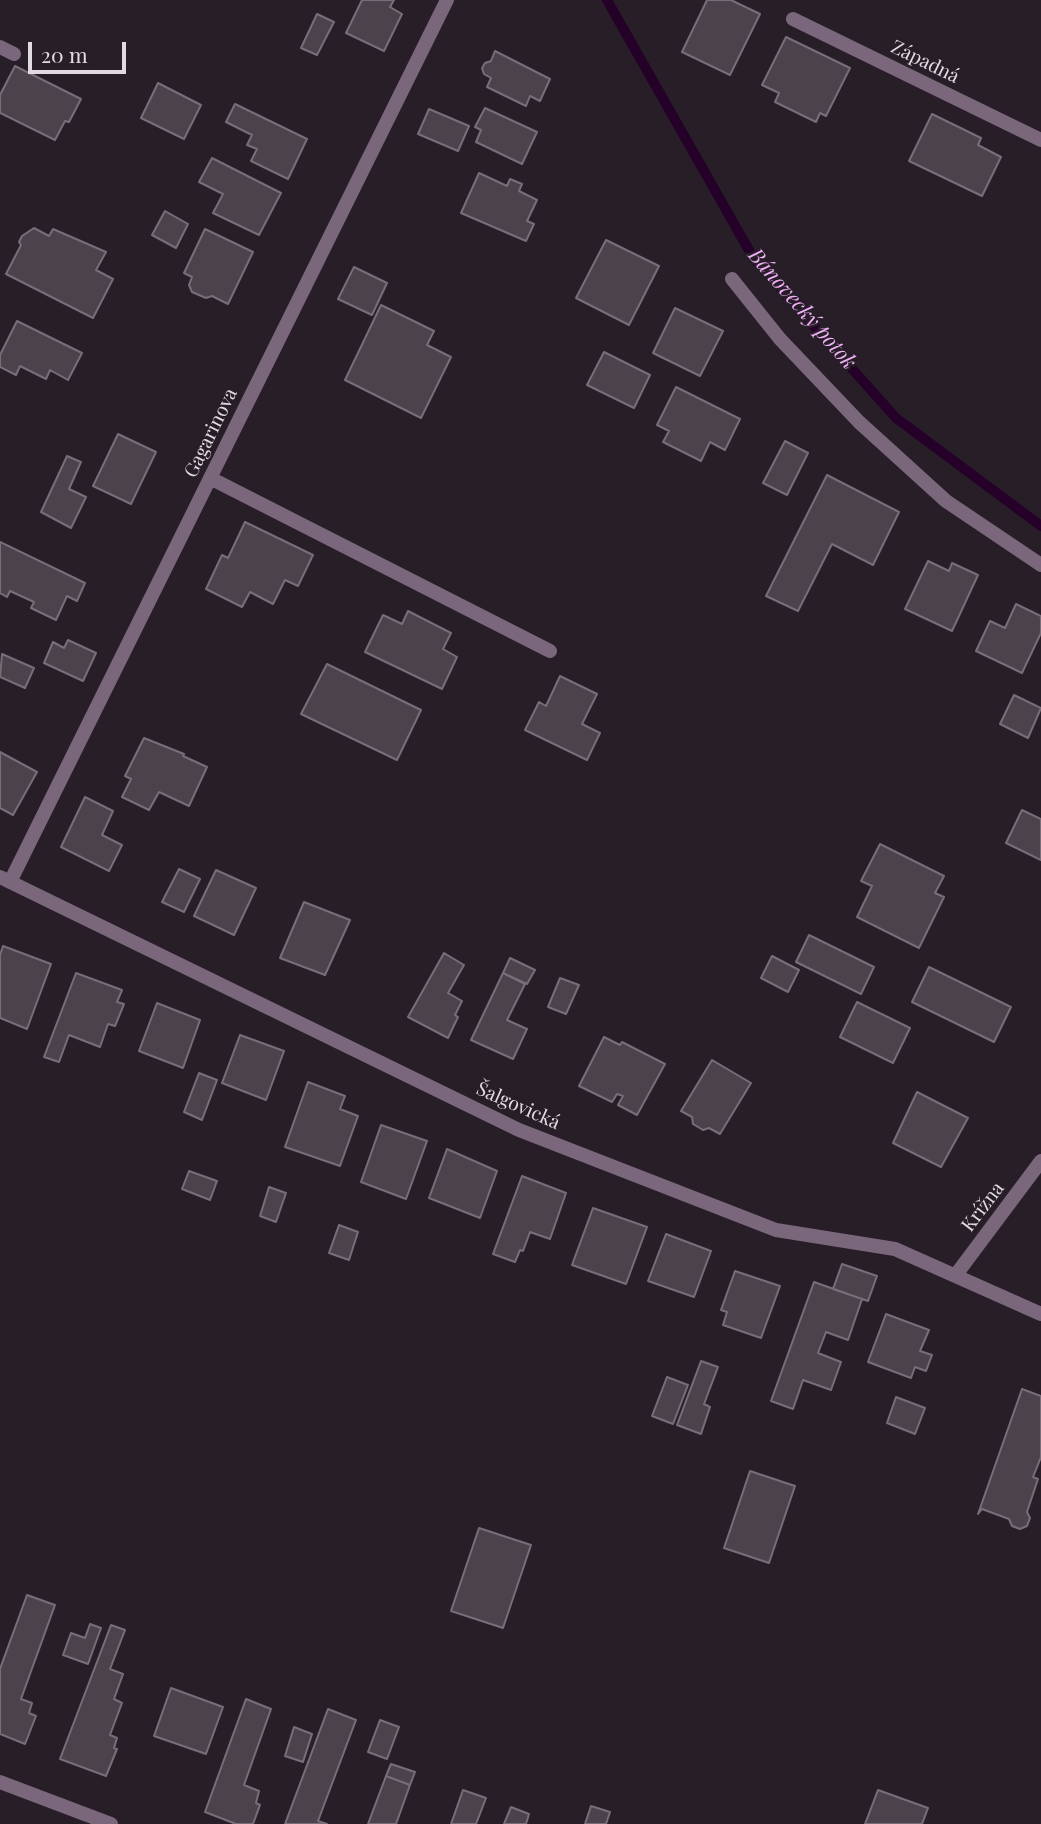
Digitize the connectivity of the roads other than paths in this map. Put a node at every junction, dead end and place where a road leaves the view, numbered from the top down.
1 (447, 0) edge
2 (793, 19) dead end
3 (0, 47) edge
4 (14, 54) dead end
5 (1041, 140) edge
6 (732, 279) dead end
7 (210, 478) junction
8 (1041, 565) edge
9 (550, 651) dead end
10 (5, 880) edge
11 (1041, 1161) edge
12 (955, 1276) junction
13 (1041, 1314) edge
14 (0, 1782) edge
15 (111, 1824) edge

1 - 7 street, Gagarinova
2 - 5 street, Západná
3 - 4 street
6 - 8 street
7 - 9 street
7 - 10 street, Gagarinova
10 - 12 street, Šalgovická
11 - 12 street, Krížna
12 - 13 street, Šalgovická
14 - 15 street

